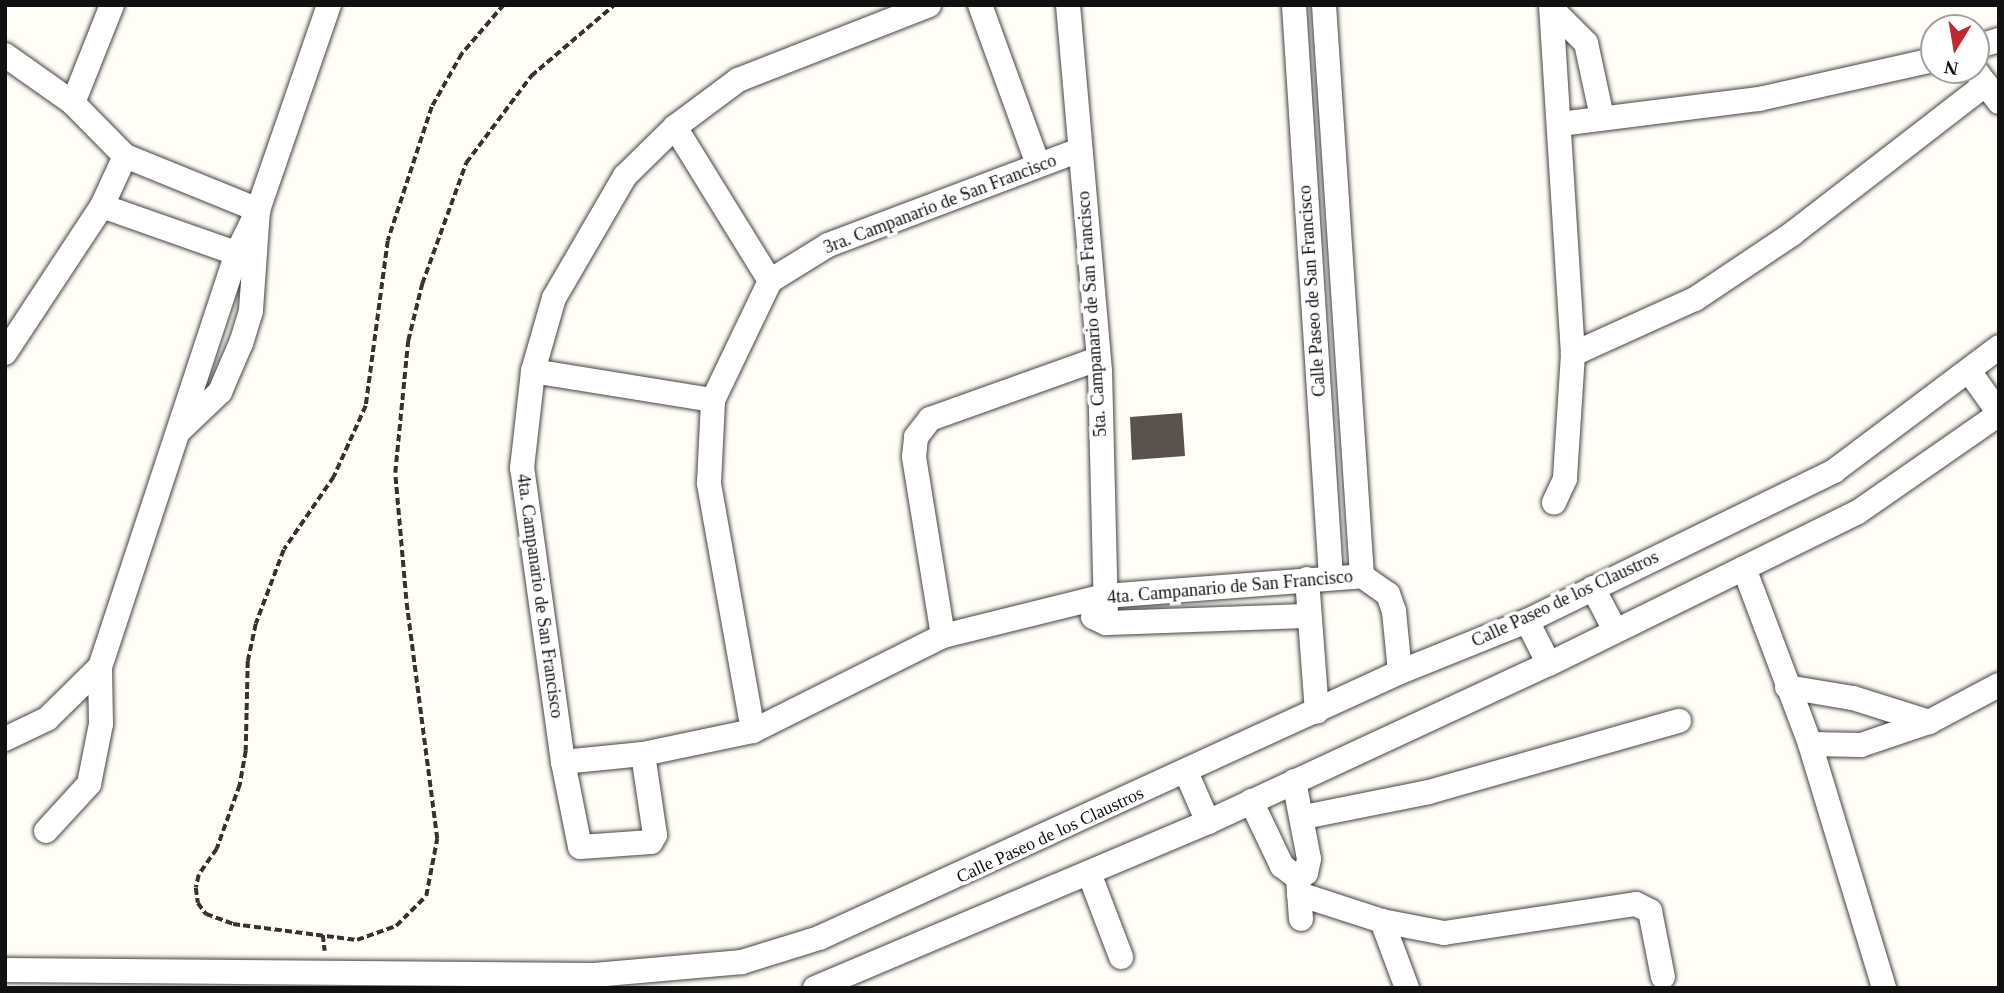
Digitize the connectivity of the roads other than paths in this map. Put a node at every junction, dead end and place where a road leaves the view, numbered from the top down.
1 (111, 5) edge
2 (329, 5) edge
3 (929, 5) edge
4 (980, 5) edge
5 (1068, 5) edge
6 (1294, 5) edge
7 (1324, 5) edge
8 (1552, 7) edge
9 (5, 55) edge
10 (1920, 63) edge
11 (1986, 85) edge
12 (73, 103) junction
13 (1602, 117) junction
14 (1560, 124) junction
15 (675, 127) junction
16 (1080, 150) junction
17 (125, 156) junction
18 (1038, 164) junction
19 (102, 206) junction
20 (258, 211) junction
21 (246, 258) junction
22 (1343, 274) junction
23 (1311, 275) junction
24 (770, 281) junction
25 (1999, 347) edge
26 (5, 353) edge
27 (1573, 354) junction
28 (1098, 359) junction
29 (533, 371) junction
30 (1969, 372) junction
31 (713, 400) junction
32 (1999, 413) edge
33 (1554, 503) dead end
34 (1744, 568) junction
35 (1362, 576) junction
36 (1319, 578) junction
37 (1593, 588) junction
38 (1105, 596) junction
39 (1073, 608) junction
40 (1308, 616) junction
41 (1527, 621) junction
42 (1106, 623) junction
43 (1615, 630) junction
44 (943, 636) junction
45 (1549, 664) junction
46 (100, 667) junction
47 (1400, 672) junction
48 (1787, 687) junction
49 (1996, 696) edge
50 (1317, 712) junction
51 (1679, 721) dead end
52 (1929, 722) junction
53 (753, 731) junction
54 (5, 739) edge
55 (1810, 744) junction
56 (643, 754) junction
57 (563, 762) junction
58 (1186, 772) junction
59 (1294, 782) junction
60 (1251, 801) junction
61 (1304, 817) junction
62 (1208, 822) junction
63 (46, 831) dead end
64 (1090, 873) junction
65 (1299, 886) junction
66 (1301, 919) dead end
67 (1382, 921) junction
68 (1121, 957) dead end
69 (5, 970) edge
70 (1663, 977) dead end
71 (197, 980) edge
72 (815, 988) edge
73 (1406, 988) edge
74 (1884, 988) edge

1 - 12 street
2 - 20 street
3 - 15 street, 4ta. Campanario de San Francisco
4 - 18 street
5 - 16 street, 5ta. Campanario de San Francisco
6 - 23 street, Calle Paseo de San Francisco
7 - 22 street, Calle Paseo de San Francisco
8 - 13 street
8 - 14 street
9 - 12 street
10 - 13 street
11 - 27 street
12 - 17 street
13 - 14 street
14 - 27 street
15 - 24 street
15 - 29 street, 4ta. Campanario de San Francisco
16 - 18 street, 3ra. Campanario de San Francisco
16 - 28 street, 5ta. Campanario de San Francisco
17 - 19 street
17 - 20 street
18 - 24 street, 3ra. Campanario de San Francisco
19 - 21 street
19 - 26 street
20 - 21 street
21 - 46 street
22 - 23 street
22 - 35 street, Calle Paseo de San Francisco
23 - 36 street, Calle Paseo de San Francisco
24 - 31 street
25 - 30 street, Calle Paseo de los Claustros
27 - 33 street
28 - 38 street, 5ta. Campanario de San Francisco
28 - 44 street
29 - 31 street
29 - 57 street, 4ta. Campanario de San Francisco
30 - 32 street
30 - 37 street, Calle Paseo de los Claustros
31 - 53 street
32 - 34 street
34 - 43 street
34 - 48 street
35 - 36 street, 4ta. Campanario de San Francisco
35 - 47 street, 4ta. Campanario de San Francisco
36 - 38 street, 4ta. Campanario de San Francisco
36 - 40 street, Calle Paseo de San Francisco
37 - 41 street, Calle Paseo de los Claustros
37 - 43 street
38 - 39 street, 4ta. Campanario de San Francisco
38 - 42 street, 5ta. Campanario de San Francisco
39 - 42 street, 4ta. Campanario de San Francisco
39 - 44 street, 4ta. Campanario de San Francisco
40 - 42 street
40 - 50 street, Calle Paseo de San Francisco
41 - 45 street
41 - 47 street, Calle Paseo de los Claustros
43 - 45 street
44 - 53 street, 4ta. Campanario de San Francisco
45 - 59 street
46 - 54 street
46 - 63 street
47 - 50 street, Calle Paseo de los Claustros
48 - 52 street
48 - 55 street
49 - 52 street
50 - 58 street, Calle Paseo de los Claustros
51 - 61 street
52 - 55 street
53 - 56 street, 4ta. Campanario de San Francisco
55 - 74 street
56 - 57 street, 4ta. Campanario de San Francisco
56 - 57 street, 4ta. Campanario de San Francisco
58 - 62 street
58 - 71 street, Calle Paseo de los Claustros
59 - 60 street
59 - 61 street
60 - 62 street
60 - 65 street
61 - 65 street
62 - 64 street
64 - 68 street
64 - 72 street
65 - 66 street
65 - 67 street
67 - 70 street
67 - 73 street
69 - 71 street, Calle Paseo de los Claustros

